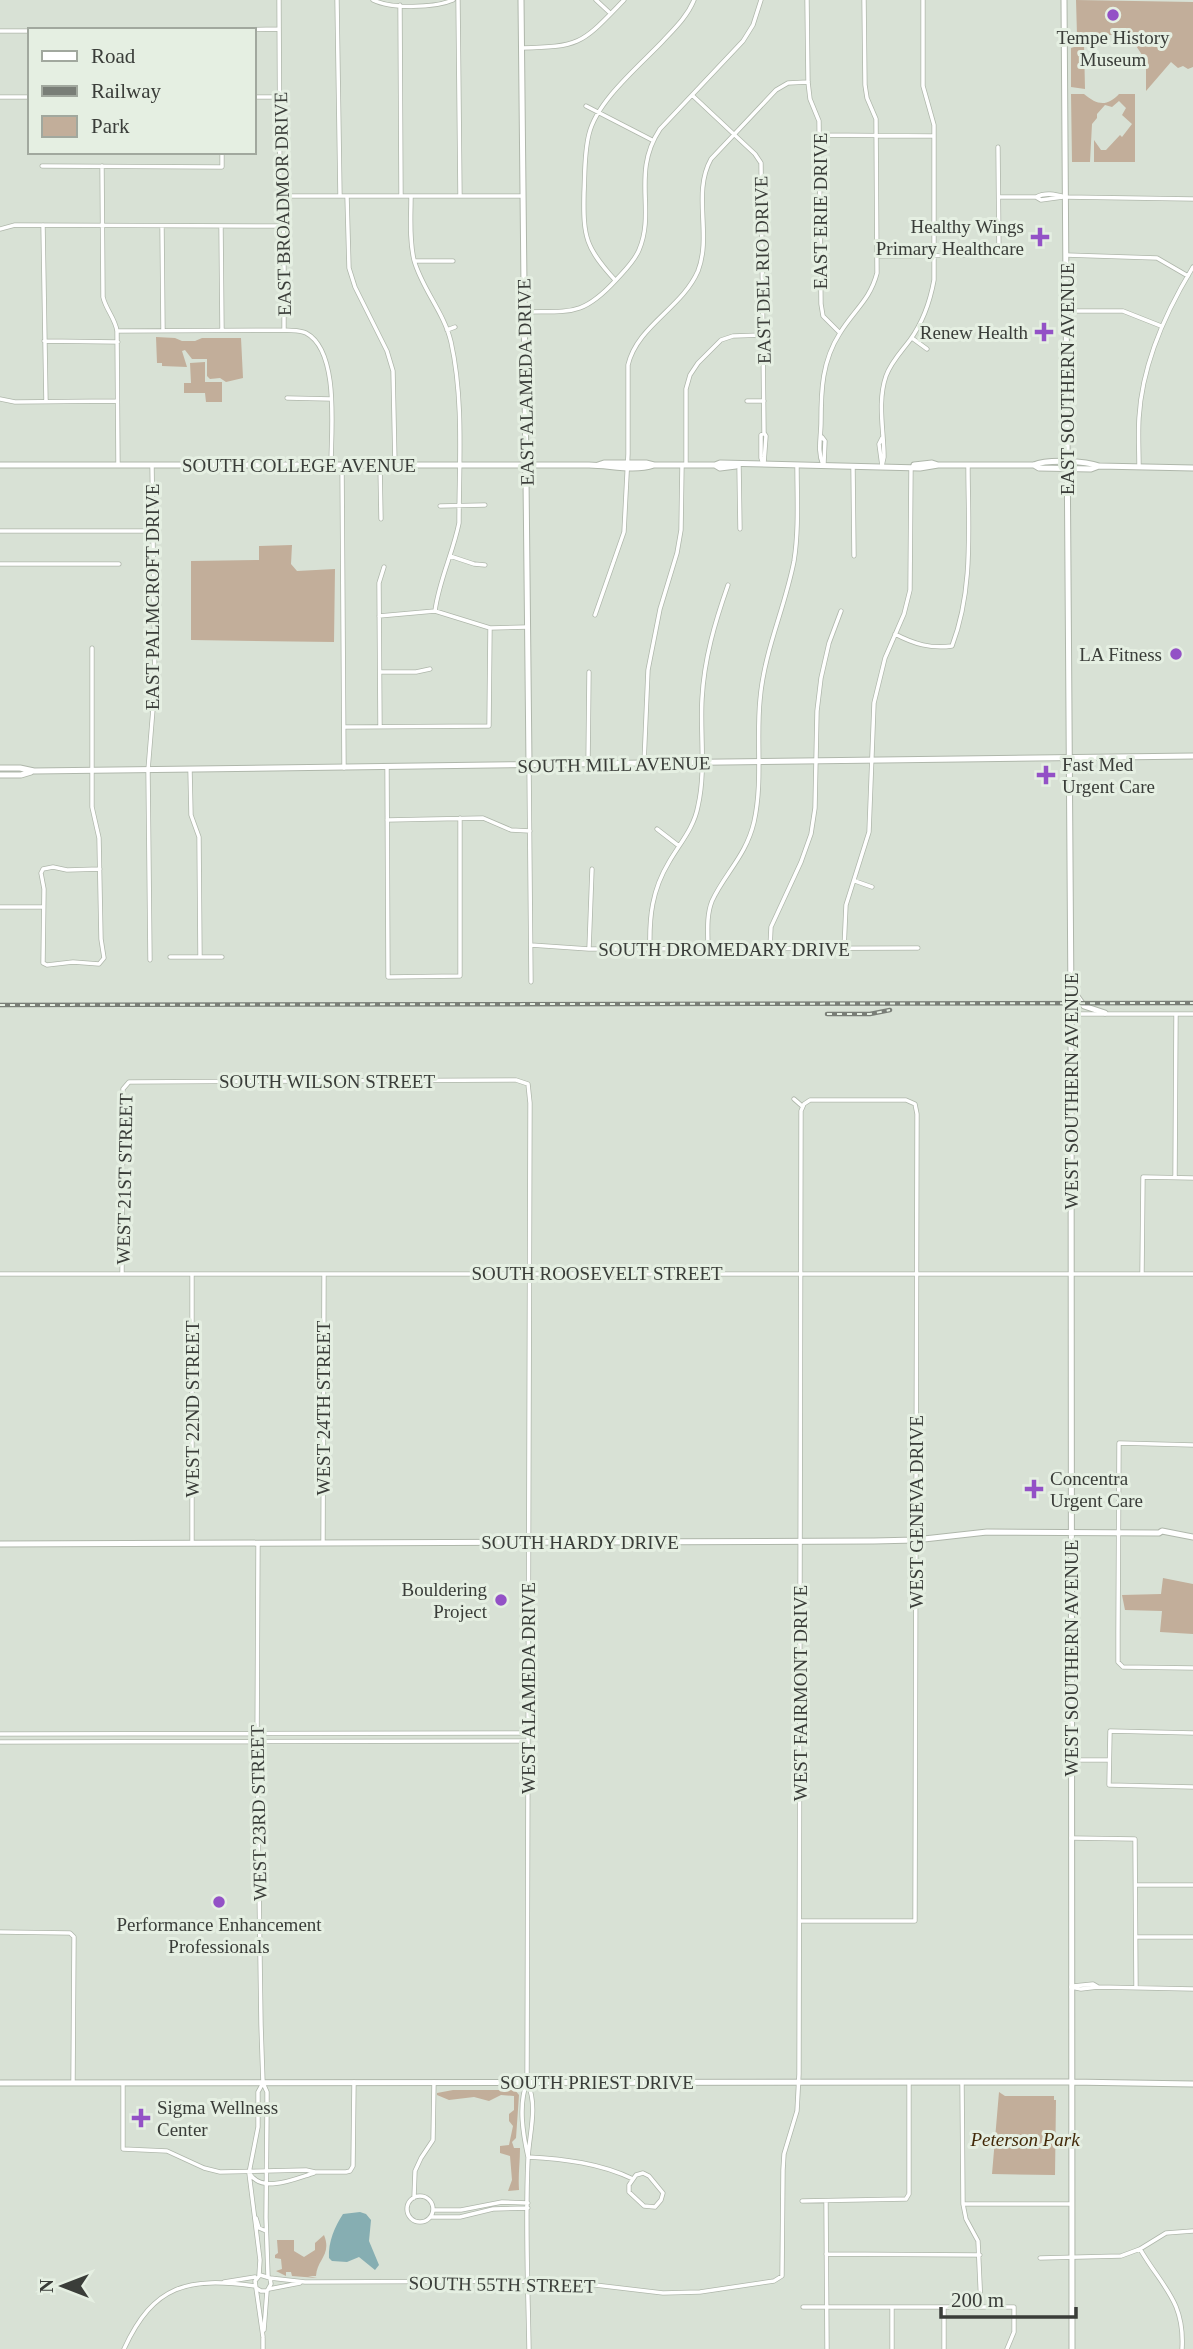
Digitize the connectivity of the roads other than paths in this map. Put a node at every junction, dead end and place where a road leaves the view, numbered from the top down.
1 (279, 0) edge
2 (337, 0) edge
3 (373, 0) edge
4 (455, 0) edge
5 (521, 0) edge
6 (596, 0) edge
7 (624, 0) edge
8 (694, 0) edge
9 (761, 0) edge
10 (807, 0) edge
11 (864, 0) edge
12 (923, 0) edge
13 (1064, 0) edge
14 (400, 5) junction
15 (611, 13) junction
16 (279, 29) junction
17 (256, 30) edge
18 (0, 31) edge
19 (28, 31) edge
20 (521, 48) junction
21 (808, 82) junction
22 (692, 94) junction
23 (0, 97) edge
24 (28, 97) edge
25 (256, 97) edge
26 (280, 97) junction
27 (586, 106) dead end
28 (598, 113) junction
29 (733, 135) junction
30 (820, 135) junction
31 (877, 135) junction
32 (934, 136) junction
33 (652, 140) junction
34 (998, 147) dead end
35 (222, 154) edge
36 (42, 166) dead end
37 (102, 166) junction
38 (280, 196) junction
39 (340, 196) junction
40 (347, 196) junction
41 (401, 196) junction
42 (411, 196) junction
43 (460, 196) junction
44 (523, 196) junction
45 (999, 197) junction
46 (1065, 197) junction
47 (1193, 199) edge
48 (43, 225) junction
49 (103, 226) junction
50 (162, 226) junction
51 (221, 226) junction
52 (282, 226) junction
53 (0, 229) edge
54 (1066, 255) junction
55 (877, 256) junction
56 (935, 256) junction
57 (415, 261) junction
58 (453, 261) dead end
59 (1193, 267) edge
60 (697, 272) junction
61 (704, 275) dead end
62 (1188, 276) junction
63 (615, 281) junction
64 (1066, 311) junction
65 (524, 312) junction
66 (1161, 326) junction
67 (455, 327) dead end
68 (163, 330) junction
69 (222, 330) junction
70 (284, 330) junction
71 (447, 330) junction
72 (117, 331) junction
73 (840, 333) junction
74 (763, 335) junction
75 (912, 338) junction
76 (44, 341) junction
77 (118, 342) junction
78 (928, 349) dead end
79 (288, 398) dead end
80 (331, 398) junction
81 (0, 399) edge
82 (118, 401) junction
83 (747, 401) dead end
84 (764, 401) junction
85 (46, 402) junction
86 (0, 465) edge
87 (118, 465) junction
88 (152, 465) junction
89 (331, 465) junction
90 (342, 465) junction
91 (380, 465) junction
92 (395, 465) junction
93 (627, 465) junction
94 (684, 465) junction
95 (739, 465) junction
96 (764, 465) junction
97 (797, 465) junction
98 (823, 465) junction
99 (853, 465) junction
100 (458, 466) junction
101 (526, 466) junction
102 (882, 466) junction
103 (911, 466) junction
104 (968, 466) junction
105 (1068, 466) junction
106 (1139, 467) junction
107 (1193, 468) edge
108 (485, 505) dead end
109 (440, 506) dead end
110 (459, 506) junction
111 (381, 519) dead end
112 (740, 529) dead end
113 (0, 531) edge
114 (153, 531) junction
115 (449, 556) junction
116 (854, 556) dead end
117 (0, 564) edge
118 (119, 564) dead end
119 (485, 565) dead end
120 (384, 566) dead end
121 (728, 585) dead end
122 (435, 611) junction
123 (841, 611) dead end
124 (595, 615) dead end
125 (379, 617) junction
126 (528, 627) junction
127 (490, 628) junction
128 (895, 634) junction
129 (92, 648) dead end
130 (430, 669) dead end
131 (380, 672) junction
132 (589, 672) dead end
133 (345, 727) junction
134 (380, 727) junction
135 (1193, 756) edge
136 (1070, 758) junction
137 (817, 761) junction
138 (872, 761) junction
139 (701, 762) junction
140 (759, 762) junction
141 (644, 763) junction
142 (588, 764) junction
143 (529, 765) junction
144 (387, 767) junction
145 (0, 768) edge
146 (344, 768) junction
147 (190, 769) junction
148 (148, 770) junction
149 (34, 771) junction
150 (91, 771) junction
151 (0, 775) edge
152 (460, 818) junction
153 (387, 820) junction
154 (657, 829) dead end
155 (530, 831) junction
156 (679, 846) junction
157 (100, 869) junction
158 (592, 869) dead end
159 (855, 881) junction
160 (872, 887) dead end
161 (0, 907) edge
162 (44, 907) junction
163 (531, 945) junction
164 (770, 948) junction
165 (918, 948) dead end
166 (589, 949) junction
167 (650, 949) junction
168 (708, 949) junction
169 (844, 949) junction
170 (170, 957) dead end
171 (200, 957) junction
172 (222, 957) dead end
173 (150, 960) dead end
174 (531, 982) dead end
175 (1071, 988) junction
176 (1105, 1013) junction
177 (1071, 1014) junction
178 (1176, 1014) junction
179 (1193, 1014) edge
180 (126, 1084) joint
181 (528, 1084) joint
182 (794, 1099) dead end
183 (803, 1105) junction
184 (1175, 1178) junction
185 (1193, 1178) edge
186 (800, 1272) junction
187 (916, 1272) junction
188 (529, 1273) junction
189 (1072, 1273) junction
190 (1142, 1273) junction
191 (0, 1274) edge
192 (122, 1274) junction
193 (192, 1274) junction
194 (324, 1274) junction
195 (1193, 1274) edge
196 (1193, 1445) edge
197 (1071, 1532) junction
198 (1119, 1532) junction
199 (1193, 1537) edge
200 (915, 1540) junction
201 (800, 1541) junction
202 (529, 1542) junction
203 (192, 1543) junction
204 (323, 1543) junction
205 (0, 1544) edge
206 (258, 1544) junction
207 (1193, 1668) edge
208 (257, 1733) junction
209 (528, 1733) junction
210 (1193, 1733) edge
211 (0, 1734) edge
212 (257, 1741) junction
213 (528, 1741) junction
214 (0, 1742) edge
215 (1071, 1760) junction
216 (1109, 1760) junction
217 (1193, 1787) edge
218 (1071, 1838) junction
219 (1136, 1885) junction
220 (1193, 1885) edge
221 (800, 1921) junction
222 (0, 1932) edge
223 (1136, 1937) junction
224 (1193, 1937) edge
225 (1071, 1987) junction
226 (1136, 1988) junction
227 (1193, 1989) edge
228 (1071, 2081) junction
229 (263, 2082) junction
230 (354, 2082) junction
231 (434, 2082) junction
232 (527, 2082) junction
233 (909, 2082) junction
234 (962, 2082) junction
235 (0, 2083) edge
236 (73, 2083) junction
237 (123, 2083) junction
238 (799, 2083) junction
239 (1193, 2084) edge
240 (528, 2157) junction
241 (266, 2171) junction
242 (315, 2172) junction
243 (249, 2173) junction
244 (633, 2179) junction
245 (266, 2184) junction
246 (414, 2198) junction
247 (802, 2201) dead end
248 (826, 2201) junction
249 (963, 2204) junction
250 (1072, 2204) junction
251 (528, 2206) junction
252 (433, 2210) junction
253 (253, 2213) junction
254 (430, 2217) junction
255 (266, 2231) junction
256 (1193, 2231) edge
257 (1140, 2249) junction
258 (826, 2254) junction
259 (980, 2255) junction
260 (1040, 2258) dead end
261 (1072, 2258) junction
262 (258, 2276) junction
263 (269, 2277) junction
264 (780, 2278) joint
265 (528, 2281) junction
266 (305, 2282) junction
267 (219, 2283) junction
268 (256, 2287) junction
269 (268, 2290) junction
270 (803, 2307) dead end
271 (826, 2307) junction
272 (892, 2307) junction
273 (944, 2307) junction
274 (981, 2307) junction
275 (263, 2337) junction
276 (124, 2349) edge
277 (263, 2349) edge
278 (528, 2349) edge
279 (827, 2349) edge
280 (892, 2349) edge
281 (944, 2349) edge
282 (1007, 2349) edge
283 (1072, 2349) edge
284 (1182, 2349) edge

1 - 16 street, EAST BROADMOR DRIVE
2 - 39 street
3 - 14 street
4 - 14 street
4 - 43 street
5 - 20 main road, EAST ALAMEDA DRIVE
6 - 15 street
7 - 15 street
8 - 28 street
9 - 22 street
10 - 21 street, EAST ERIE DRIVE
11 - 31 street
12 - 32 street
13 - 46 main road, EAST SOUTHERN AVENUE
14 - 41 street
15 - 20 street
16 - 17 street
16 - 26 street, EAST BROADMOR DRIVE
18 - 19 street
20 - 44 main road, EAST ALAMEDA DRIVE
21 - 29 street
21 - 30 street, EAST ERIE DRIVE
22 - 29 street, EAST DEL RIO DRIVE
22 - 33 street
23 - 24 street
25 - 26 street
26 - 38 street, EAST BROADMOR DRIVE
27 - 28 street
28 - 33 street
28 - 63 street
29 - 60 street
29 - 74 street, EAST DEL RIO DRIVE
30 - 31 street
30 - 73 street, EAST ERIE DRIVE
31 - 32 street
31 - 55 street
32 - 56 street
33 - 63 street
34 - 45 street
35 - 37 street
36 - 37 street
37 - 49 street
38 - 39 street
38 - 52 street, EAST BROADMOR DRIVE
39 - 40 street
40 - 41 street
40 - 92 street
41 - 42 street
42 - 43 street
42 - 57 street
43 - 44 street
44 - 65 main road, EAST ALAMEDA DRIVE
45 - 46 street
45 - 56 street
46 - 47 street
46 - 54 main road, EAST SOUTHERN AVENUE
48 - 49 street
48 - 53 street
48 - 76 street
49 - 50 street
49 - 72 street
50 - 51 street
50 - 68 street
51 - 52 street
51 - 69 street
52 - 70 street, EAST BROADMOR DRIVE
54 - 62 street
54 - 64 main road, EAST SOUTHERN AVENUE
55 - 56 street
55 - 73 street
56 - 75 street
57 - 58 street
57 - 71 street
59 - 62 street
60 - 61 street
60 - 93 street
62 - 66 street
63 - 65 street
64 - 66 street
64 - 105 main road, EAST SOUTHERN AVENUE
65 - 101 main road, EAST ALAMEDA DRIVE
66 - 106 street
67 - 71 street
68 - 69 street
68 - 72 street
69 - 70 street
70 - 80 street, EAST BROADMOR DRIVE
71 - 100 street
72 - 77 street
73 - 98 street
74 - 84 street, EAST DEL RIO DRIVE
74 - 94 street
75 - 78 street
75 - 102 street
76 - 77 street
76 - 85 street
77 - 82 street
79 - 80 street
80 - 89 street, EAST BROADMOR DRIVE
81 - 85 street
82 - 85 street
82 - 87 street
83 - 84 street
84 - 96 street, EAST DEL RIO DRIVE
86 - 87 main road, SOUTH COLLEGE AVENUE
87 - 88 main road, SOUTH COLLEGE AVENUE
88 - 89 main road, SOUTH COLLEGE AVENUE
88 - 114 street, EAST PALMCROFT DRIVE
89 - 90 main road, SOUTH COLLEGE AVENUE
90 - 91 main road, SOUTH COLLEGE AVENUE
90 - 133 street
91 - 92 main road, SOUTH COLLEGE AVENUE
91 - 111 street
92 - 100 main road, SOUTH COLLEGE AVENUE
93 - 94 main road, SOUTH COLLEGE AVENUE
93 - 101 main road, SOUTH COLLEGE AVENUE
93 - 124 street
94 - 95 main road, SOUTH COLLEGE AVENUE
94 - 141 street
95 - 96 main road, SOUTH COLLEGE AVENUE
95 - 112 street
96 - 97 main road, SOUTH COLLEGE AVENUE
97 - 98 main road, SOUTH COLLEGE AVENUE
97 - 140 street
98 - 99 main road, SOUTH COLLEGE AVENUE
99 - 102 main road, SOUTH COLLEGE AVENUE
99 - 116 street
100 - 101 main road, SOUTH COLLEGE AVENUE
100 - 110 street
101 - 126 main road, EAST ALAMEDA DRIVE
102 - 103 main road, SOUTH COLLEGE AVENUE
103 - 104 main road, SOUTH COLLEGE AVENUE
103 - 128 street
104 - 105 main road, SOUTH COLLEGE AVENUE
104 - 128 street
105 - 106 main road, SOUTH COLLEGE AVENUE
105 - 136 main road, EAST SOUTHERN AVENUE
106 - 107 main road, SOUTH COLLEGE AVENUE
108 - 110 street
109 - 110 street
110 - 115 street
113 - 114 street
114 - 148 street, EAST PALMCROFT DRIVE
115 - 119 street
115 - 122 street
117 - 118 street
120 - 125 street
121 - 139 street
122 - 125 street
122 - 127 street
123 - 137 street
125 - 131 street
126 - 127 street
126 - 143 main road, EAST ALAMEDA DRIVE
127 - 134 street
128 - 138 street
129 - 150 street
130 - 131 street
131 - 134 street
132 - 142 street
133 - 134 street
133 - 146 street
135 - 136 main road, SOUTH MILL AVENUE
136 - 138 main road, SOUTH MILL AVENUE
136 - 175 main road, WEST SOUTHERN AVENUE
137 - 138 main road, SOUTH MILL AVENUE
137 - 140 main road, SOUTH MILL AVENUE
137 - 164 street
138 - 159 street
139 - 140 main road, SOUTH MILL AVENUE
139 - 141 main road, SOUTH MILL AVENUE
139 - 156 street
140 - 168 street
141 - 142 main road, SOUTH MILL AVENUE
142 - 143 main road, SOUTH MILL AVENUE
143 - 144 main road, SOUTH MILL AVENUE
143 - 155 street
144 - 146 main road, SOUTH MILL AVENUE
144 - 153 street
145 - 149 main road, SOUTH MILL AVENUE
146 - 147 main road, SOUTH MILL AVENUE
147 - 148 main road, SOUTH MILL AVENUE
147 - 171 street
148 - 150 main road, SOUTH MILL AVENUE
148 - 173 street, EAST PALMCROFT DRIVE
149 - 150 main road, SOUTH MILL AVENUE
149 - 151 main road, SOUTH MILL AVENUE
150 - 157 street
152 - 153 street
152 - 153 street
152 - 155 street
154 - 156 street
155 - 163 street
156 - 167 street
157 - 162 street
157 - 162 street
158 - 166 street
159 - 160 street
159 - 169 street
161 - 162 street
163 - 166 street, SOUTH DROMEDARY DRIVE
163 - 174 street
164 - 168 street, SOUTH DROMEDARY DRIVE
164 - 169 street, SOUTH DROMEDARY DRIVE
165 - 169 street, SOUTH DROMEDARY DRIVE
166 - 167 street, SOUTH DROMEDARY DRIVE
167 - 168 street, SOUTH DROMEDARY DRIVE
170 - 171 street
171 - 172 street
175 - 176 main road
175 - 177 main road, WEST SOUTHERN AVENUE
176 - 177 street
176 - 178 street
177 - 189 main road, WEST SOUTHERN AVENUE
178 - 179 street
178 - 184 street
180 - 181 street, SOUTH WILSON STREET
180 - 192 street, WEST 21ST STREET
181 - 188 street, WEST ALAMEDA DRIVE
182 - 183 street
183 - 186 street, WEST FAIRMONT DRIVE
183 - 187 street, WEST GENEVA DRIVE
184 - 185 street
184 - 190 street
186 - 187 street, SOUTH ROOSEVELT STREET
186 - 188 street, SOUTH ROOSEVELT STREET
186 - 201 street, WEST FAIRMONT DRIVE
187 - 189 street, SOUTH ROOSEVELT STREET
187 - 200 street, WEST GENEVA DRIVE
188 - 194 street, SOUTH ROOSEVELT STREET
188 - 202 street, WEST ALAMEDA DRIVE
189 - 190 street, SOUTH ROOSEVELT STREET
189 - 197 main road, WEST SOUTHERN AVENUE
190 - 195 street, SOUTH ROOSEVELT STREET
191 - 192 street, SOUTH ROOSEVELT STREET
192 - 193 street, SOUTH ROOSEVELT STREET
193 - 194 street, SOUTH ROOSEVELT STREET
193 - 203 street, WEST 22ND STREET
194 - 204 street, WEST 24TH STREET
196 - 198 street
197 - 198 main road, SOUTH HARDY DRIVE
197 - 200 main road, SOUTH HARDY DRIVE
197 - 215 main road, WEST SOUTHERN AVENUE
198 - 199 main road, SOUTH HARDY DRIVE
198 - 207 street
200 - 201 main road, SOUTH HARDY DRIVE
200 - 221 street, WEST GENEVA DRIVE
201 - 202 main road, SOUTH HARDY DRIVE
201 - 221 street, WEST FAIRMONT DRIVE
202 - 204 main road, SOUTH HARDY DRIVE
202 - 209 street, WEST ALAMEDA DRIVE
203 - 205 main road, SOUTH HARDY DRIVE
203 - 206 main road, SOUTH HARDY DRIVE
204 - 206 main road, SOUTH HARDY DRIVE
206 - 208 street, WEST 23RD STREET
208 - 209 street
208 - 211 street
208 - 212 street, WEST 23RD STREET
209 - 213 street, WEST ALAMEDA DRIVE
210 - 216 street
212 - 213 street
212 - 214 street
212 - 229 street, WEST 23RD STREET
213 - 232 street, WEST ALAMEDA DRIVE
215 - 216 street
215 - 218 main road, WEST SOUTHERN AVENUE
216 - 217 street
218 - 219 street
218 - 225 main road, WEST SOUTHERN AVENUE
219 - 220 street
219 - 223 street
221 - 238 street, WEST FAIRMONT DRIVE
222 - 236 street
223 - 224 street
223 - 226 street
225 - 226 street
225 - 228 main road, WEST SOUTHERN AVENUE
226 - 227 street
228 - 234 main road, SOUTH PRIEST DRIVE
228 - 239 main road, SOUTH PRIEST DRIVE
228 - 250 main road, WEST SOUTHERN AVENUE
229 - 230 main road, SOUTH PRIEST DRIVE
229 - 237 main road, SOUTH PRIEST DRIVE
229 - 241 street
229 - 243 street
230 - 231 main road, SOUTH PRIEST DRIVE
230 - 242 street
231 - 232 main road, SOUTH PRIEST DRIVE
231 - 246 street
232 - 238 main road, SOUTH PRIEST DRIVE
232 - 240 street, WEST ALAMEDA DRIVE
232 - 240 street, WEST ALAMEDA DRIVE
233 - 234 main road, SOUTH PRIEST DRIVE
233 - 238 main road, SOUTH PRIEST DRIVE
233 - 248 street
234 - 249 street
235 - 236 main road, SOUTH PRIEST DRIVE
236 - 237 main road, SOUTH PRIEST DRIVE
237 - 243 street
238 - 264 street, WEST FAIRMONT DRIVE
240 - 244 street
240 - 251 street, WEST ALAMEDA DRIVE
241 - 242 street
241 - 243 street
241 - 245 street
242 - 245 street
243 - 245 street
243 - 253 street
244 - 244 street
245 - 255 street
246 - 252 street
246 - 254 street
247 - 248 street
248 - 258 street
249 - 250 street
249 - 259 street
250 - 261 main road, WEST SOUTHERN AVENUE
251 - 252 street
251 - 254 street
251 - 265 street, WEST ALAMEDA DRIVE
252 - 254 street
253 - 255 street
253 - 262 street
255 - 263 street
256 - 257 street
257 - 261 street
257 - 284 street
258 - 259 street
258 - 271 street
259 - 274 street
260 - 261 street
261 - 283 main road, WEST SOUTHERN AVENUE
262 - 263 street
262 - 267 street
262 - 268 street
263 - 266 street, SOUTH 55TH STREET
263 - 269 street
264 - 265 street, SOUTH 55TH STREET
265 - 266 street, SOUTH 55TH STREET
265 - 278 street, WEST ALAMEDA DRIVE
266 - 269 street, SOUTH 55TH STREET
267 - 268 street
267 - 276 street
268 - 269 street
268 - 275 street
269 - 275 street
270 - 271 street
271 - 272 street
271 - 279 street
272 - 273 street
272 - 280 street
273 - 274 street
273 - 281 street
274 - 282 street
275 - 277 street

